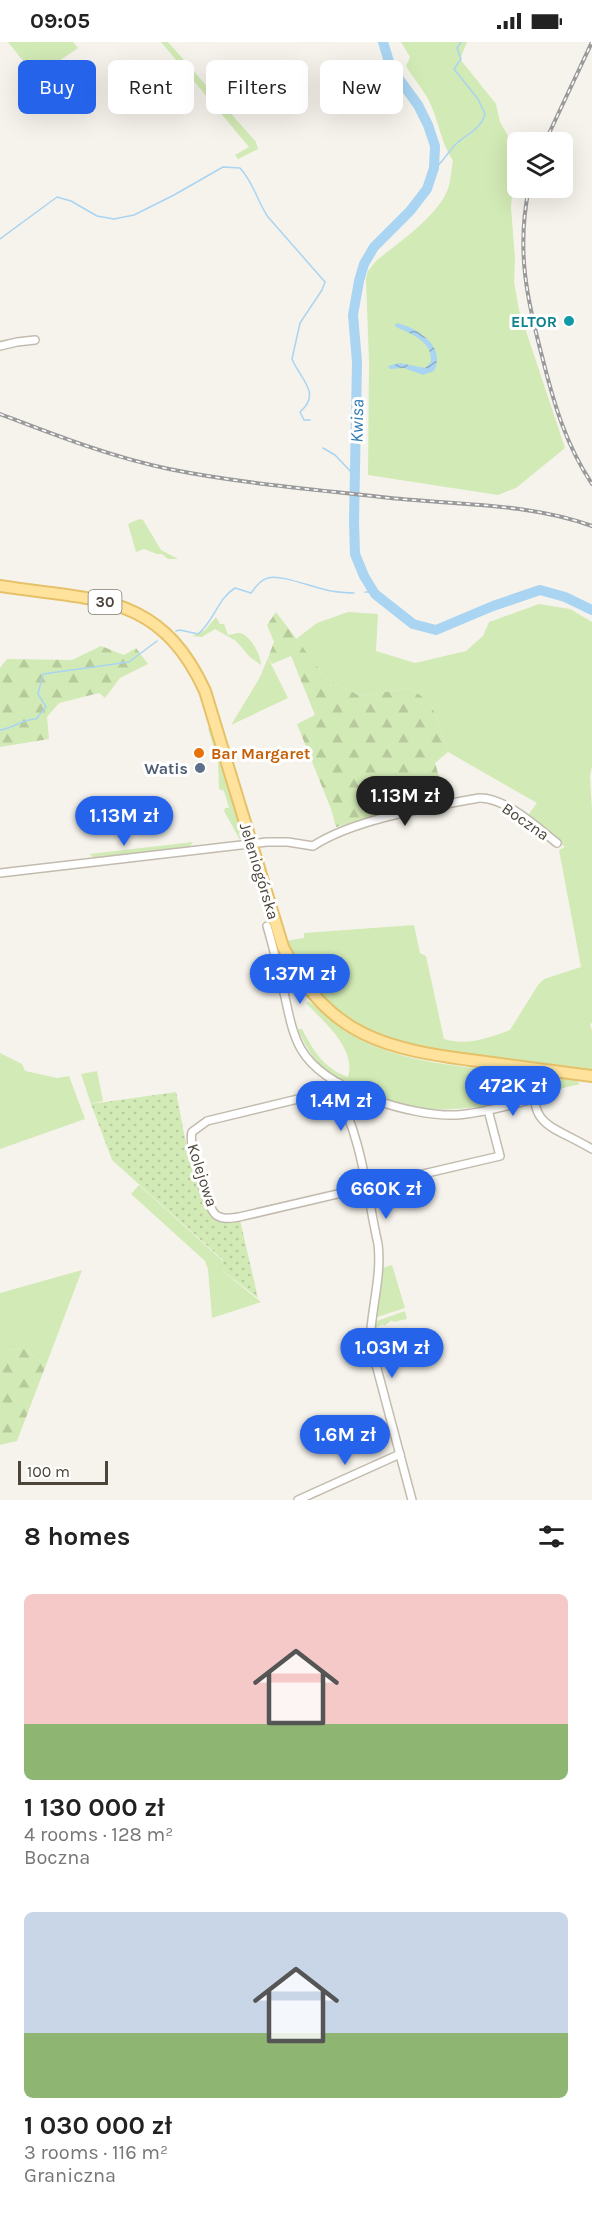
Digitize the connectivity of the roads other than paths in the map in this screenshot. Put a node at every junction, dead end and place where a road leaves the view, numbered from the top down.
1 (35, 340) dead end
2 (0, 346) edge
3 (0, 586) edge
4 (557, 843) dead end
5 (251, 844) junction
6 (0, 873) edge
7 (267, 926) dead end
8 (536, 1068) junction
9 (592, 1076) edge
10 (337, 1086) junction
11 (533, 1099) junction
12 (488, 1110) junction
13 (592, 1149) edge
14 (366, 1187) junction
15 (400, 1454) junction
16 (298, 1500) edge
17 (412, 1500) edge

1 - 2 street
3 - 5 main road, Jeleniogórska / 30
4 - 5 street, Boczna
5 - 6 street, Boczna
5 - 8 main road, Jeleniogórska / 30
7 - 10 street, Jeleniogórska
8 - 9 main road, Jeleniogórska / 30
8 - 11 street
10 - 12 street, Jeleniogórska
10 - 14 street
10 - 14 street, Kolejowa
11 - 12 street, Jeleniogórska
11 - 13 street
12 - 14 street, Kolejowa
14 - 15 street
15 - 16 street
15 - 17 street

